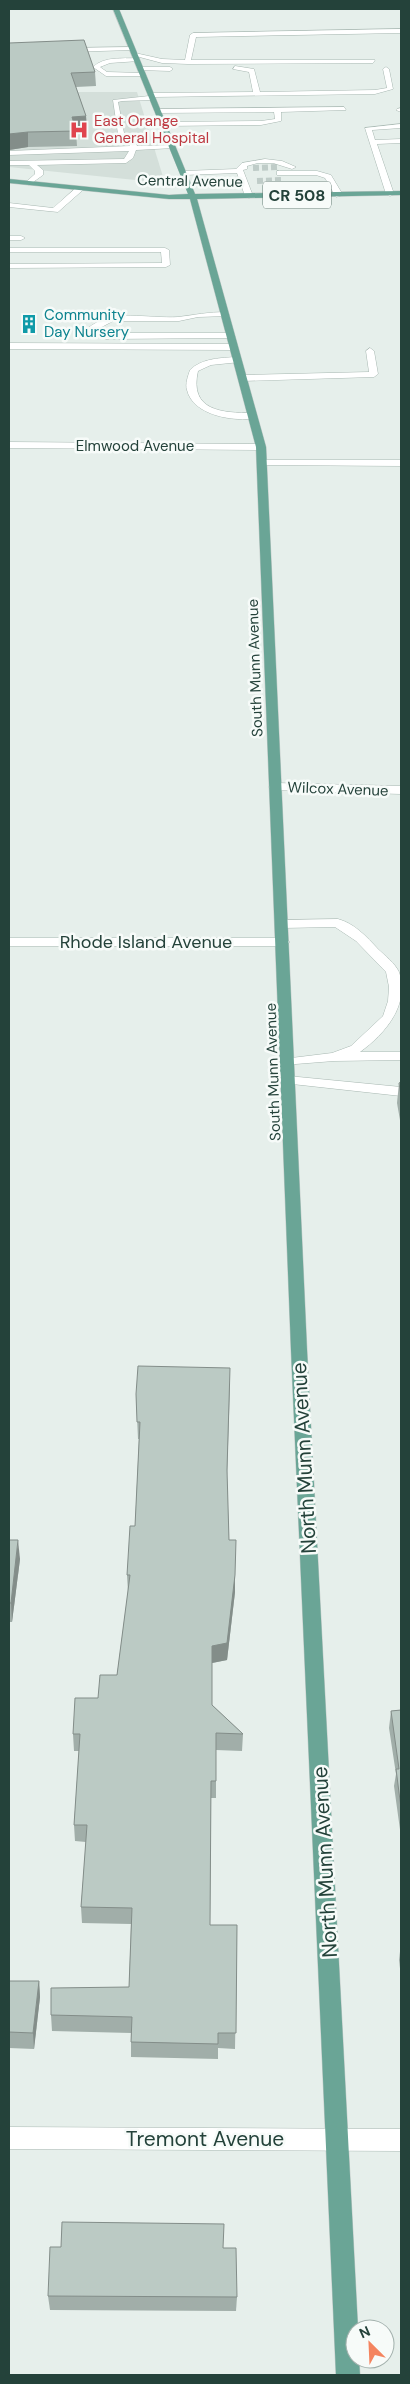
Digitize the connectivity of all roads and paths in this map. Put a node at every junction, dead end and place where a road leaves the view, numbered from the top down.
1 (116, 9) edge
2 (401, 31) edge
3 (62, 51) edge
4 (134, 54) junction
5 (373, 61) dead end
6 (188, 62) junction
7 (386, 69) dead end
8 (141, 72) junction
9 (257, 94) junction
10 (151, 96) junction
11 (344, 109) dead end
12 (277, 110) junction
13 (157, 111) junction
14 (163, 124) junction
15 (401, 126) edge
16 (401, 141) edge
17 (373, 142) junction
18 (172, 147) junction
19 (133, 148) junction
20 (9, 153) edge
21 (9, 163) edge
22 (32, 164) junction
23 (253, 168) tunnel mouth
24 (294, 170) junction
25 (184, 173) junction
26 (244, 175) junction
27 (9, 181) edge
28 (29, 183) junction
29 (80, 189) junction
30 (401, 193) edge
31 (390, 194) junction
32 (339, 195) junction
33 (249, 196) junction
34 (193, 198) junction
35 (9, 205) edge
36 (9, 238) edge
37 (21, 238) dead end
38 (9, 250) edge
39 (9, 266) edge
40 (225, 314) junction
41 (232, 341) junction
42 (9, 346) edge
43 (370, 351) dead end
44 (238, 360) junction
45 (242, 378) junction
46 (253, 416) junction
47 (9, 445) edge
48 (261, 446) junction
49 (263, 463) junction
50 (401, 463) edge
51 (275, 787) junction
52 (401, 790) edge
53 (282, 924) junction
54 (9, 942) edge
55 (283, 942) junction
56 (401, 1056) edge
57 (334, 1057) junction
58 (288, 1062) junction
59 (288, 1080) junction
60 (401, 1092) edge
61 (299, 1350) joint
62 (9, 2138) edge
63 (339, 2140) junction
64 (401, 2140) edge
65 (348, 2375) edge

1 - 4 main road, South Munn Avenue
2 - 6 street
3 - 4 street
4 - 6 street
4 - 8 main road, South Munn Avenue
4 - 8 street
5 - 6 street
7 - 9 street
8 - 9 street
8 - 10 main road, South Munn Avenue
9 - 10 street
10 - 13 main road, South Munn Avenue
10 - 19 street
11 - 12 street
12 - 13 street
12 - 14 street
13 - 14 main road, South Munn Avenue
14 - 18 main road, South Munn Avenue
15 - 17 street
16 - 17 street
17 - 31 street
18 - 19 street
18 - 25 main road, South Munn Avenue
19 - 20 street
19 - 22 street
21 - 22 street
22 - 28 street
23 - 26 street
24 - 24 street
24 - 26 street
24 - 32 street
25 - 26 street
25 - 34 main road, South Munn Avenue
26 - 33 street
27 - 28 main road, Central Avenue / CR 508
28 - 29 main road, Central Avenue / CR 508
29 - 34 main road, Central Avenue / CR 508
29 - 35 street
30 - 31 main road, Central Avenue / CR 508
31 - 32 main road, Central Avenue / CR 508
32 - 33 main road, Central Avenue / CR 508
33 - 34 main road, Central Avenue / CR 508
34 - 40 main road, South Munn Avenue
36 - 37 street
38 - 39 street
40 - 41 main road, South Munn Avenue
40 - 41 street
41 - 42 street
41 - 44 main road, South Munn Avenue
43 - 45 street
44 - 45 main road, South Munn Avenue
44 - 46 street
45 - 46 main road, South Munn Avenue
46 - 48 main road, South Munn Avenue
47 - 48 street, Elmwood Avenue
48 - 49 main road, South Munn Avenue
49 - 50 street
49 - 51 main road, South Munn Avenue
51 - 52 street, Wilcox Avenue
51 - 53 main road, South Munn Avenue
53 - 55 main road, South Munn Avenue
53 - 57 street
54 - 55 street, Rhode Island Avenue
55 - 58 main road, South Munn Avenue
56 - 57 street
57 - 58 street
58 - 59 main road, South Munn Avenue
59 - 60 street
59 - 61 main road, South Munn Avenue
61 - 63 main road, North Munn Avenue
62 - 63 street, Tremont Avenue
63 - 64 street, Tremont Avenue
63 - 65 main road, North Munn Avenue

